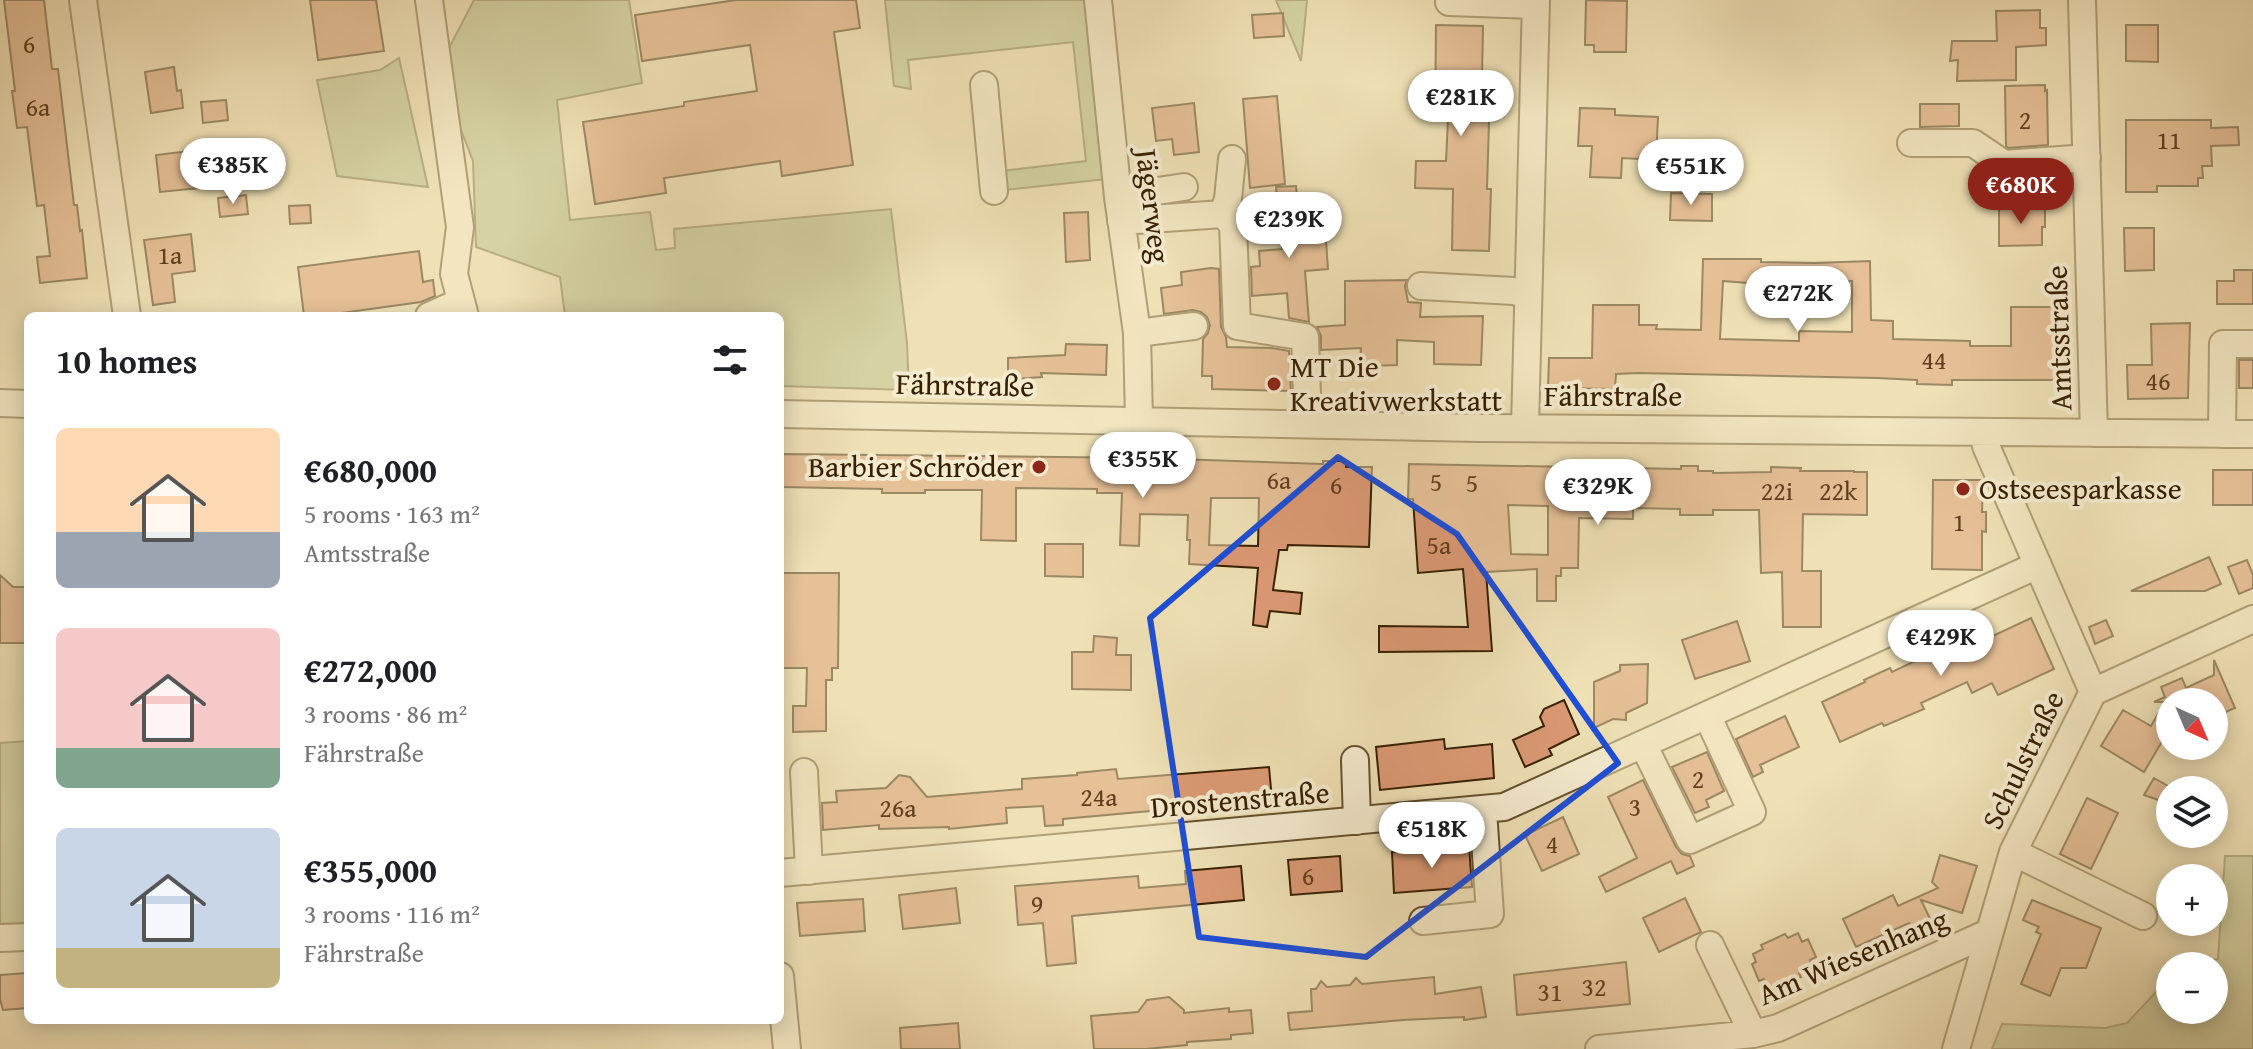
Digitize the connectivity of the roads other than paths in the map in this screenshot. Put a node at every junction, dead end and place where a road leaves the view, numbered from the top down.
1 (83, 0) edge
2 (429, 0) edge
3 (1098, 0) edge
4 (2082, 0) edge
5 (1449, 2) dead end
6 (1536, 2) edge
7 (984, 85) dead end
8 (1911, 143) dead end
9 (2087, 158) junction
10 (1232, 159) dead end
11 (1184, 187) dead end
12 (994, 191) dead end
13 (1120, 209) junction
14 (1223, 214) junction
15 (1421, 286) dead end
16 (1528, 295) junction
17 (463, 309) edge
18 (126, 312) edge
19 (1194, 326) dead end
20 (1137, 333) junction
21 (2253, 344) edge
22 (0, 403) edge
23 (24, 404) edge
24 (784, 414) edge
25 (1139, 420) junction
26 (1308, 424) junction
27 (1525, 427) junction
28 (1987, 432) junction
29 (2094, 433) junction
30 (2222, 434) junction
31 (2253, 434) edge
32 (2038, 565) junction
33 (2253, 619) edge
34 (2093, 692) junction
35 (1707, 715) junction
36 (1643, 744) junction
37 (1355, 760) dead end
38 (804, 772) dead end
39 (1483, 810) junction
40 (1357, 821) junction
41 (2013, 852) junction
42 (809, 871) junction
43 (784, 873) edge
44 (2143, 916) dead end
45 (1423, 921) dead end
46 (1988, 933) junction
47 (24, 937) edge
48 (0, 938) edge
49 (1710, 945) dead end
50 (784, 1018) edge
51 (1753, 1034) junction
52 (787, 1049) edge
53 (1599, 1049) edge
54 (1956, 1049) edge

1 - 18 street
2 - 17 street
3 - 13 street, Jägerweg
4 - 9 street, Amtsstraße
5 - 6 street
6 - 16 street
7 - 12 street
8 - 9 street
9 - 29 street, Amtsstraße
10 - 14 street
11 - 13 street
13 - 14 street
13 - 20 street, Jägerweg
14 - 26 street
15 - 16 street
16 - 27 street
19 - 20 street
20 - 25 street, Jägerweg
21 - 30 street
22 - 23 street
24 - 25 street, Fährstraße
25 - 26 street, Fährstraße
26 - 27 street, Fährstraße
27 - 28 street, Fährstraße
28 - 29 street, Fährstraße
28 - 32 street
29 - 30 street, Fährstraße
30 - 31 street, Fährstraße
32 - 34 street
32 - 35 street, Drostenstraße
33 - 34 street, Schulstraße
34 - 41 street, Schulstraße
35 - 36 street, Drostenstraße
35 - 36 street
36 - 39 street, Drostenstraße
37 - 40 street
38 - 42 street
39 - 40 street, Drostenstraße
39 - 45 street
40 - 42 street, Drostenstraße
41 - 44 street
41 - 46 street, Schulstraße
42 - 43 street, Drostenstraße
46 - 51 street, Am Wiesenhang
46 - 54 street, Schulstraße
47 - 48 street
49 - 51 street
50 - 52 street
51 - 53 street, Am Wiesenhang

